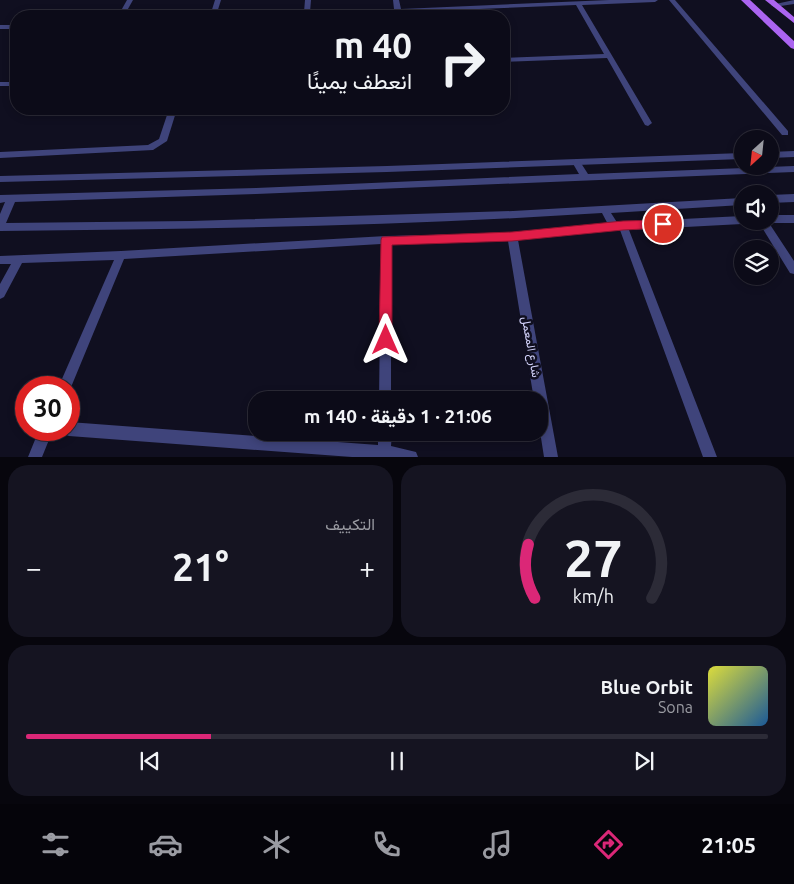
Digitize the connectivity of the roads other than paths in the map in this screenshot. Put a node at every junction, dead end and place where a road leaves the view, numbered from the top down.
1 (655, 0) edge
2 (672, 0) edge
3 (745, 0) edge
4 (772, 2) edge
5 (794, 2) edge
6 (578, 3) junction
7 (486, 4) edge
8 (411, 10) edge
9 (794, 21) edge
10 (794, 46) edge
11 (609, 56) junction
12 (510, 60) edge
13 (171, 115) edge
14 (648, 123) dead end
15 (785, 133) dead end
16 (794, 154) edge
17 (0, 155) edge
18 (779, 155) edge
19 (734, 156) edge
20 (576, 162) junction
21 (794, 169) edge
22 (584, 178) junction
23 (0, 179) edge
24 (0, 198) edge
25 (12, 198) junction
26 (794, 198) edge
27 (779, 199) edge
28 (734, 201) edge
29 (604, 209) junction
30 (779, 219) edge
31 (794, 219) edge
32 (734, 220) edge
33 (0, 226) edge
34 (619, 226) junction
35 (768, 230) edge
36 (512, 237) junction
37 (386, 240) junction
38 (120, 256) junction
39 (0, 260) edge
40 (19, 260) junction
41 (794, 270) edge
42 (0, 294) edge
43 (69, 376) edge
44 (385, 391) edge
45 (80, 430) edge
46 (41, 441) edge
47 (385, 441) edge
48 (384, 454) edge
49 (35, 456) edge
50 (410, 456) edge
51 (551, 456) edge
52 (710, 456) edge

1 - 6 street
2 - 15 street
3 - 10 main road
4 - 5 street
4 - 9 main road
6 - 7 street
6 - 11 street
7 - 8 street
11 - 12 street
11 - 14 street
13 - 17 street
16 - 18 street
19 - 20 street
20 - 22 street
20 - 23 street
21 - 22 street
22 - 25 street
24 - 25 street
25 - 33 street
26 - 27 street
28 - 29 street
29 - 33 street
29 - 34 street
30 - 31 street
32 - 34 street
34 - 36 street
34 - 52 street
35 - 41 street
36 - 37 street
36 - 51 street, شارع المعمل
37 - 38 street
37 - 44 street
38 - 40 street
38 - 43 street
39 - 40 street
40 - 42 street
45 - 48 street
46 - 49 street
47 - 48 street
48 - 50 street

